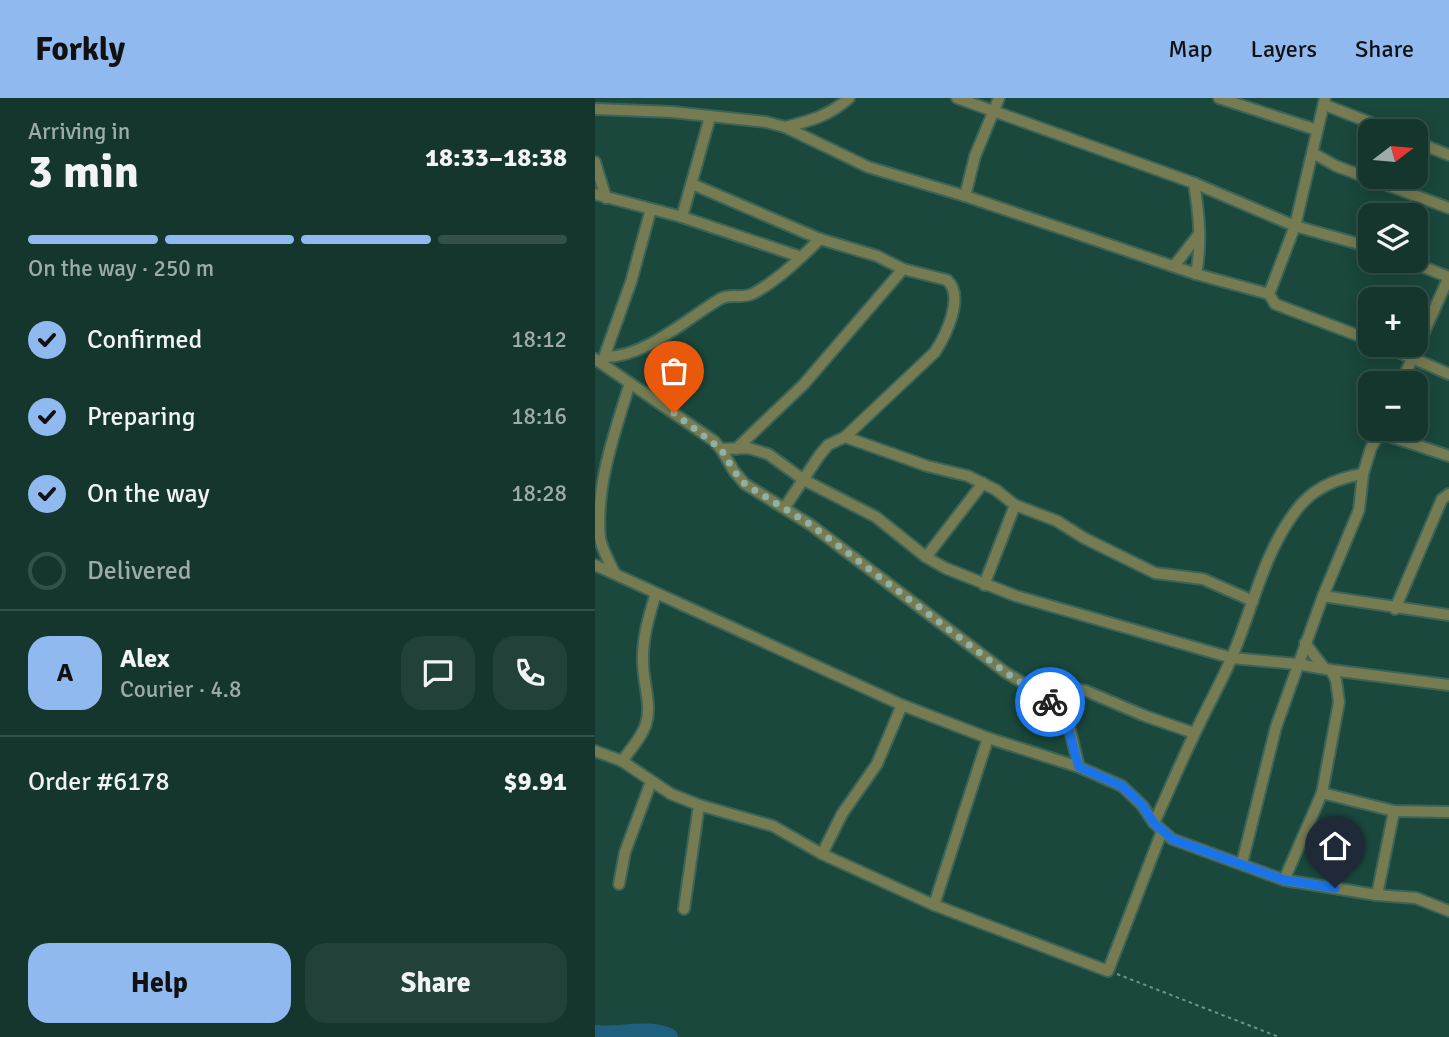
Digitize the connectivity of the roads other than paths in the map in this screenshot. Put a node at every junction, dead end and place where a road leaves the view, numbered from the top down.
1 (849, 98) edge
2 (957, 98) edge
3 (999, 98) edge
4 (1219, 98) edge
5 (1325, 102) edge
6 (595, 108) edge
7 (995, 112) junction
8 (710, 117) junction
9 (1364, 119) edge
10 (785, 127) junction
11 (1317, 130) junction
12 (1428, 147) edge
13 (1313, 153) junction
14 (1449, 155) edge
15 (596, 166) edge
16 (1194, 183) junction
17 (692, 184) junction
18 (600, 196) edge
19 (965, 196) junction
20 (1449, 208) edge
21 (651, 209) junction
22 (682, 217) junction
23 (1295, 226) junction
24 (1199, 234) junction
25 (820, 239) junction
26 (1358, 244) edge
27 (801, 257) junction
28 (1174, 267) junction
29 (903, 269) junction
30 (1428, 269) edge
31 (1196, 274) junction
32 (1449, 277) edge
33 (1269, 294) junction
34 (1428, 322) edge
35 (1358, 335) edge
36 (1414, 357) edge
37 (601, 360) edge
38 (1449, 374) edge
39 (630, 383) junction
40 (845, 437) junction
41 (1375, 441) edge
42 (1408, 441) edge
43 (721, 449) junction
44 (736, 449) junction
45 (1449, 456) edge
46 (1363, 474) junction
47 (804, 480) junction
48 (983, 483) junction
49 (1449, 494) edge
50 (1015, 505) junction
51 (785, 507) junction
52 (926, 557) junction
53 (595, 565) edge
54 (614, 574) junction
55 (984, 585) junction
56 (656, 593) junction
57 (1323, 596) junction
58 (1253, 601) junction
59 (1395, 609) junction
60 (1449, 615) edge
61 (1305, 643) junction
62 (1232, 659) junction
63 (1297, 664) junction
64 (1328, 669) junction
65 (1449, 685) edge
66 (1030, 687) junction
67 (902, 705) junction
68 (1194, 733) junction
69 (988, 738) junction
70 (1072, 746) junction
71 (595, 751) edge
72 (1054, 760) junction
73 (622, 761) junction
74 (1079, 767) junction
75 (651, 782) junction
76 (1322, 793) junction
77 (699, 804) junction
78 (1394, 811) junction
79 (1449, 812) edge
80 (1158, 827) junction
81 (822, 854) junction
82 (1242, 863) junction
83 (1284, 880) junction
84 (619, 884) dead end
85 (1377, 895) junction
86 (934, 905) junction
87 (684, 909) dead end
88 (1449, 912) edge

1 - 10 street
2 - 7 street
3 - 7 street
4 - 11 street
5 - 9 street
5 - 11 street
6 - 8 street
7 - 16 street
7 - 19 street
8 - 10 street
8 - 17 street
10 - 19 street
11 - 13 street
12 - 14 street
13 - 20 street
13 - 23 street
15 - 18 street
16 - 23 street
16 - 24 street
17 - 22 street
17 - 25 street
18 - 21 street
19 - 28 street
21 - 22 street
21 - 37 street
22 - 27 street
23 - 26 street
23 - 33 street
24 - 28 street
24 - 31 street
25 - 27 street
25 - 29 street
27 - 37 street
28 - 31 street
29 - 40 street
29 - 44 street
30 - 32 street
31 - 33 street
32 - 34 street
33 - 35 street
36 - 38 street
37 - 39 street
39 - 43 street
39 - 54 street
40 - 47 street
40 - 48 street
41 - 46 street
42 - 45 street
43 - 44 street
43 - 51 street
44 - 47 street
46 - 57 street
46 - 58 street
47 - 51 street
47 - 52 street
48 - 50 street
48 - 52 street
49 - 59 street
50 - 55 street
50 - 58 street
51 - 66 street
52 - 55 street
53 - 54 street
54 - 56 street
55 - 62 street
56 - 67 street
56 - 73 street
57 - 59 street
57 - 61 street
58 - 62 street
59 - 60 street
61 - 63 street
61 - 64 street
62 - 63 street
62 - 68 street
63 - 64 street
63 - 82 street
64 - 65 street
64 - 76 street
66 - 68 street
66 - 70 street
67 - 69 street
67 - 81 street
68 - 80 street
69 - 72 street
69 - 86 street
70 - 72 street
70 - 74 street
71 - 73 street
72 - 74 street
73 - 75 street
74 - 80 street
75 - 77 street
75 - 84 street
76 - 78 street
76 - 83 street
77 - 81 street
77 - 87 street
78 - 79 street
78 - 85 street
80 - 82 street
80 - 86 street
81 - 86 street
82 - 83 street
83 - 85 street
85 - 88 street

